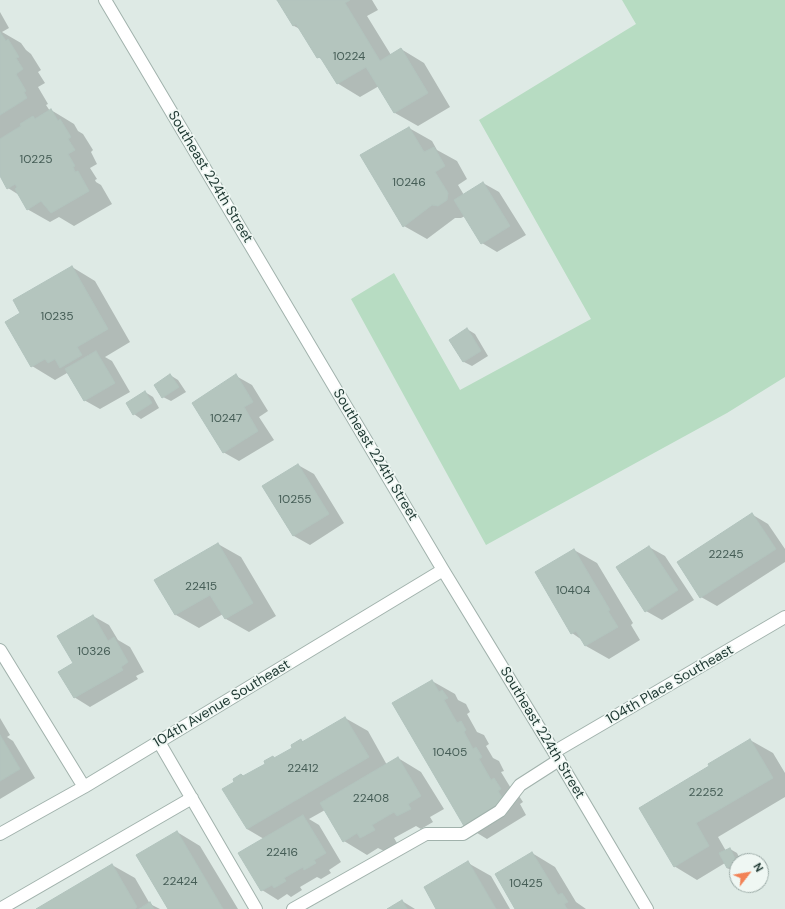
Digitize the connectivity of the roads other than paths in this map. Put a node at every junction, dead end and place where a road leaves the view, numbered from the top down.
1 (105, 0) edge
2 (442, 570) junction
3 (785, 617) edge
4 (0, 650) edge
5 (159, 742) junction
6 (557, 756) junction
7 (84, 787) junction
8 (192, 798) junction
9 (0, 834) edge
10 (0, 909) edge
11 (256, 909) edge
12 (293, 909) edge
13 (647, 909) edge

1 - 2 street, Southeast 224th Street
2 - 5 street, 104th Avenue Southeast
2 - 6 street, Southeast 224th Street
3 - 6 street, 104th Place Southeast
4 - 7 street
5 - 7 street, 104th Avenue Southeast
5 - 8 street
6 - 12 street, 104th Place Southeast
6 - 13 street, Southeast 224th Street
7 - 9 street, 104th Avenue Southeast
8 - 10 street
8 - 11 street

